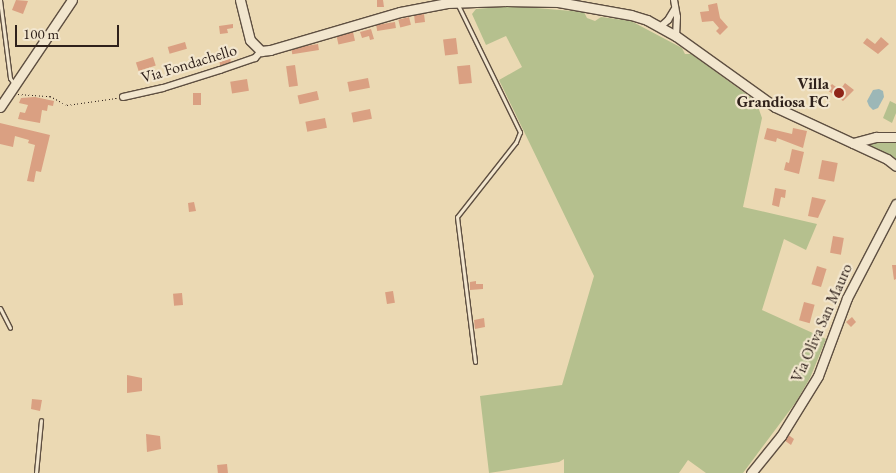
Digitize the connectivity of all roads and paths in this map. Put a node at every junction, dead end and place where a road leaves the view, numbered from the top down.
1 (0, 0) edge
2 (72, 0) edge
3 (240, 0) edge
4 (457, 3) junction
5 (675, 3) edge
6 (416, 4) edge
7 (660, 27) junction
8 (676, 36) junction
9 (261, 51) junction
10 (12, 88) junction
11 (123, 97) joint
12 (0, 107) edge
13 (896, 137) edge
14 (853, 143) junction
15 (896, 166) edge
16 (896, 204) edge
17 (0, 308) edge
18 (10, 328) dead end
19 (475, 362) dead end
20 (41, 420) dead end
21 (36, 473) edge
22 (751, 473) edge

1 - 10 lane
2 - 10 street
3 - 9 street
4 - 6 street
4 - 7 street
4 - 19 lane
5 - 7 street
5 - 8 street
6 - 9 street
7 - 8 street
8 - 14 street
9 - 11 street, Via Fondachello
10 - 11 path
10 - 12 street
13 - 14 street
14 - 15 street
16 - 22 street, Via Oliva San Mauro
17 - 18 lane
20 - 21 lane

